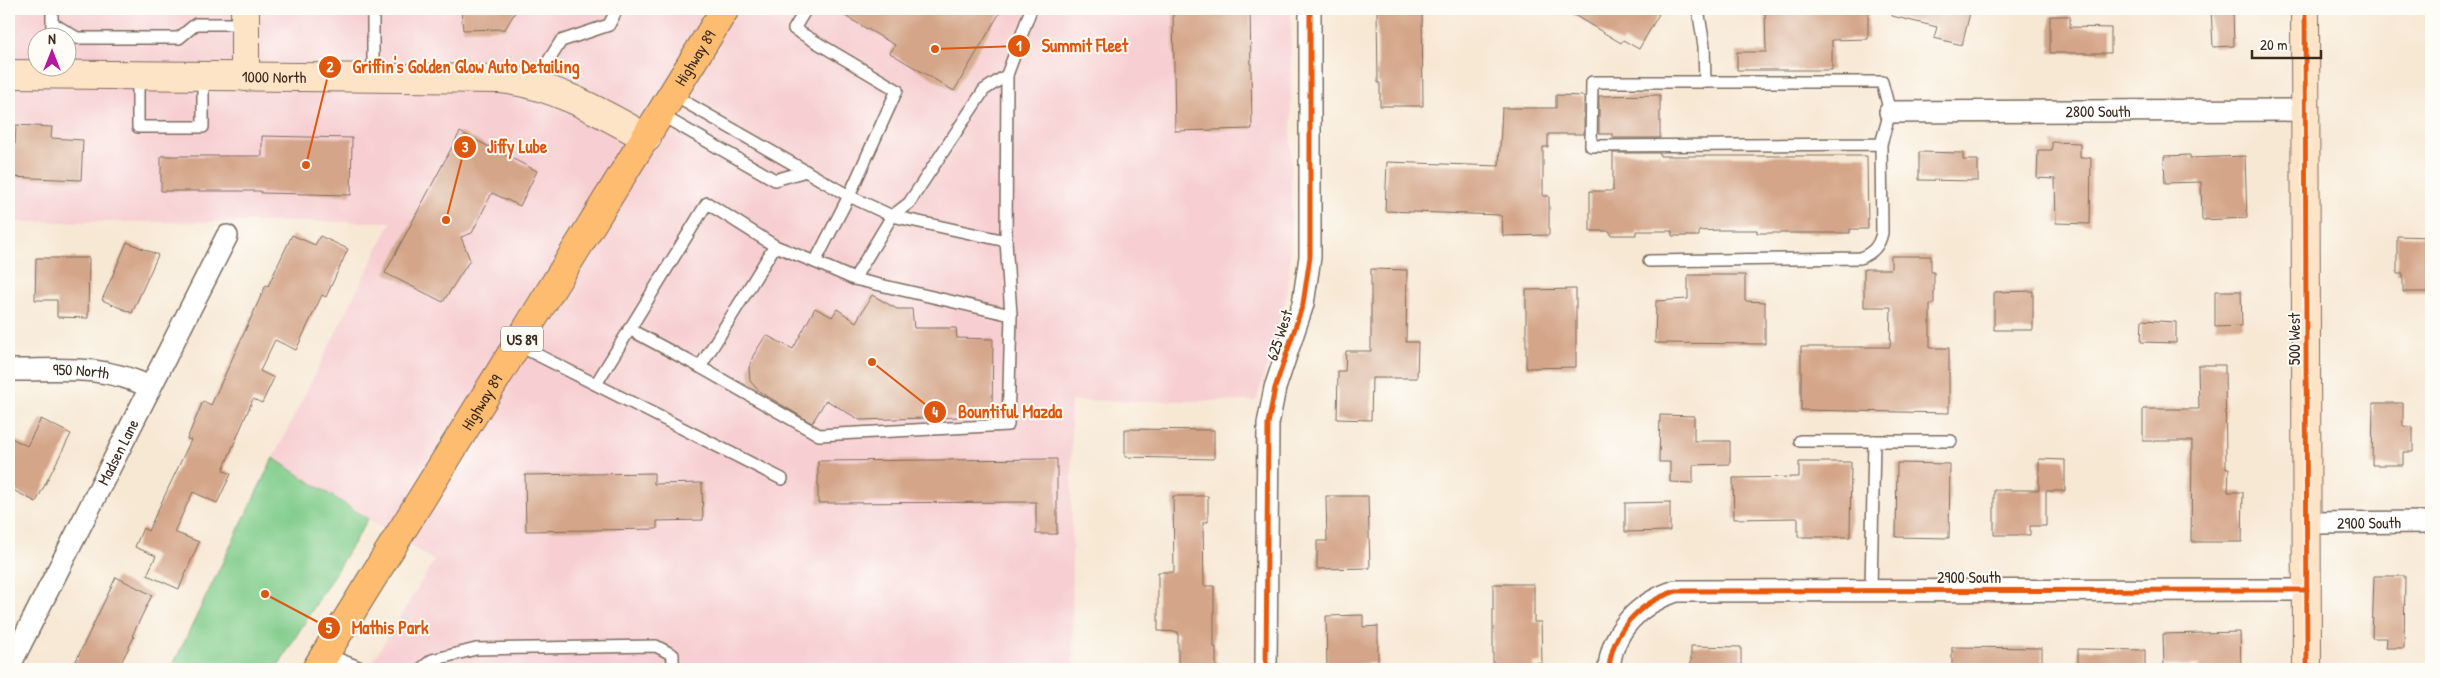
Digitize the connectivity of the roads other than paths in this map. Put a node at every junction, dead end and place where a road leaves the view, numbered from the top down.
1 (52, 9) edge
2 (373, 9) edge
3 (617, 9) edge
4 (725, 9) edge
5 (806, 9) edge
6 (1031, 9) edge
7 (1310, 9) edge
8 (1698, 9) edge
9 (2305, 9) edge
10 (245, 16) edge
11 (52, 23) junction
12 (52, 28) edge
13 (78, 72) edge
14 (28, 73) edge
15 (9, 74) edge
16 (138, 75) junction
17 (1007, 75) junction
18 (203, 76) junction
19 (245, 77) junction
20 (372, 78) junction
21 (1705, 81) junction
22 (534, 84) junction
23 (667, 105) junction
24 (2306, 110) junction
25 (1890, 112) junction
26 (647, 138) junction
27 (1881, 144) junction
28 (806, 171) junction
29 (849, 196) junction
30 (892, 216) junction
31 (227, 236) dead end
32 (1006, 242) junction
33 (775, 246) junction
34 (1649, 261) dead end
35 (815, 262) junction
36 (854, 279) junction
37 (1011, 315) junction
38 (629, 329) junction
39 (518, 345) junction
40 (700, 367) junction
41 (9, 370) edge
42 (596, 384) junction
43 (150, 387) junction
44 (1800, 441) dead end
45 (1874, 441) junction
46 (1951, 441) dead end
47 (782, 479) dead end
48 (2431, 522) edge
49 (2307, 523) junction
50 (1871, 589) junction
51 (2307, 590) junction
52 (321, 662) edge
53 (9, 667) edge
54 (364, 669) edge
55 (421, 669) edge
56 (673, 669) edge
57 (1266, 669) edge
58 (1609, 669) edge
59 (2307, 669) edge

1 - 11 lane
2 - 20 lane
3 - 22 lane
4 - 23 main road, Highway 89 / US 89
5 - 29 lane
6 - 17 lane
7 - 57 street, 625 West
8 - 21 lane
9 - 24 street, 500 West
10 - 11 lane
10 - 19 street
11 - 12 lane
13 - 16 street, 1000 North
14 - 15 street, 1000 North
16 - 18 street, 1000 North
16 - 18 lane
17 - 30 lane
17 - 32 lane
18 - 19 street, 1000 North
19 - 20 street, 1000 North
20 - 22 street, 1000 North
21 - 25 lane
21 - 27 lane
22 - 26 street, 1000 North
23 - 26 main road, Highway 89 / US 89
23 - 28 lane
23 - 28 lane
24 - 25 street, 2800 South
24 - 49 street, 500 West
25 - 27 lane
26 - 39 main road, Highway 89 / US 89
27 - 34 lane
28 - 29 lane
29 - 30 lane
29 - 35 lane
30 - 32 lane
30 - 36 lane
31 - 43 street, Madsen Lane
32 - 37 lane
33 - 35 lane
33 - 38 lane
33 - 40 lane
35 - 36 lane
36 - 37 lane
37 - 40 lane
38 - 40 lane
38 - 42 lane
39 - 42 lane
39 - 52 main road, Highway 89 / US 89
41 - 43 street, 950 North
42 - 47 lane
43 - 53 street, Madsen Lane
44 - 45 lane
45 - 46 lane
45 - 50 lane
48 - 49 street, 2900 South
49 - 51 street, 500 West
50 - 51 street, 2900 South
50 - 58 street, 2900 South
51 - 59 street, 500 West
52 - 54 lane
55 - 56 lane

